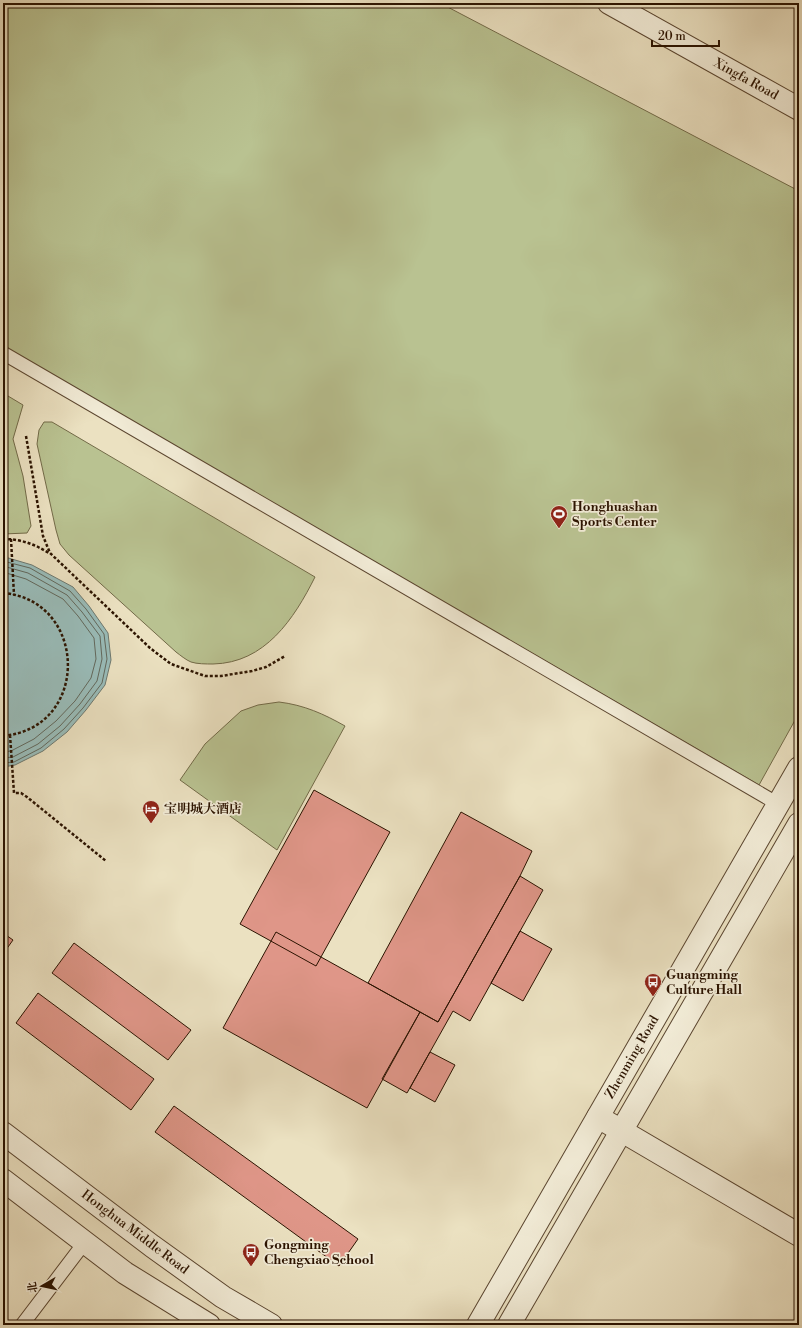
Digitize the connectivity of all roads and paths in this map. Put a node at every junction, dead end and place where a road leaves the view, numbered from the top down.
1 (608, 3) edge
2 (799, 109) edge
3 (3, 353) edge
4 (26, 436) dead end
5 (3, 539) edge
6 (11, 539) junction
7 (50, 553) junction
8 (3, 593) edge
9 (14, 595) junction
10 (285, 656) dead end
11 (10, 735) junction
12 (3, 736) edge
13 (799, 768) edge
14 (778, 804) junction
15 (799, 824) edge
16 (106, 861) dead end
17 (598, 1117) junction
18 (621, 1131) junction
19 (3, 1133) edge
20 (3, 1180) edge
21 (799, 1234) edge
22 (85, 1242) junction
23 (22, 1325) edge
24 (209, 1325) edge
25 (270, 1325) edge
26 (478, 1325) edge
27 (509, 1325) edge

1 - 2 street, Xingfa Road
3 - 14 lane
4 - 7 path
5 - 6 path
6 - 7 path
6 - 9 path
7 - 10 path
8 - 9 path
9 - 11 path
11 - 12 path
11 - 16 path
13 - 14 street, Zhenming Road
14 - 17 street, Zhenming Road
15 - 18 street
17 - 18 street
17 - 26 street, Zhenming Road
18 - 21 street
18 - 27 street
19 - 25 street, Honghua Middle Road
20 - 22 street
22 - 23 lane
22 - 24 street

